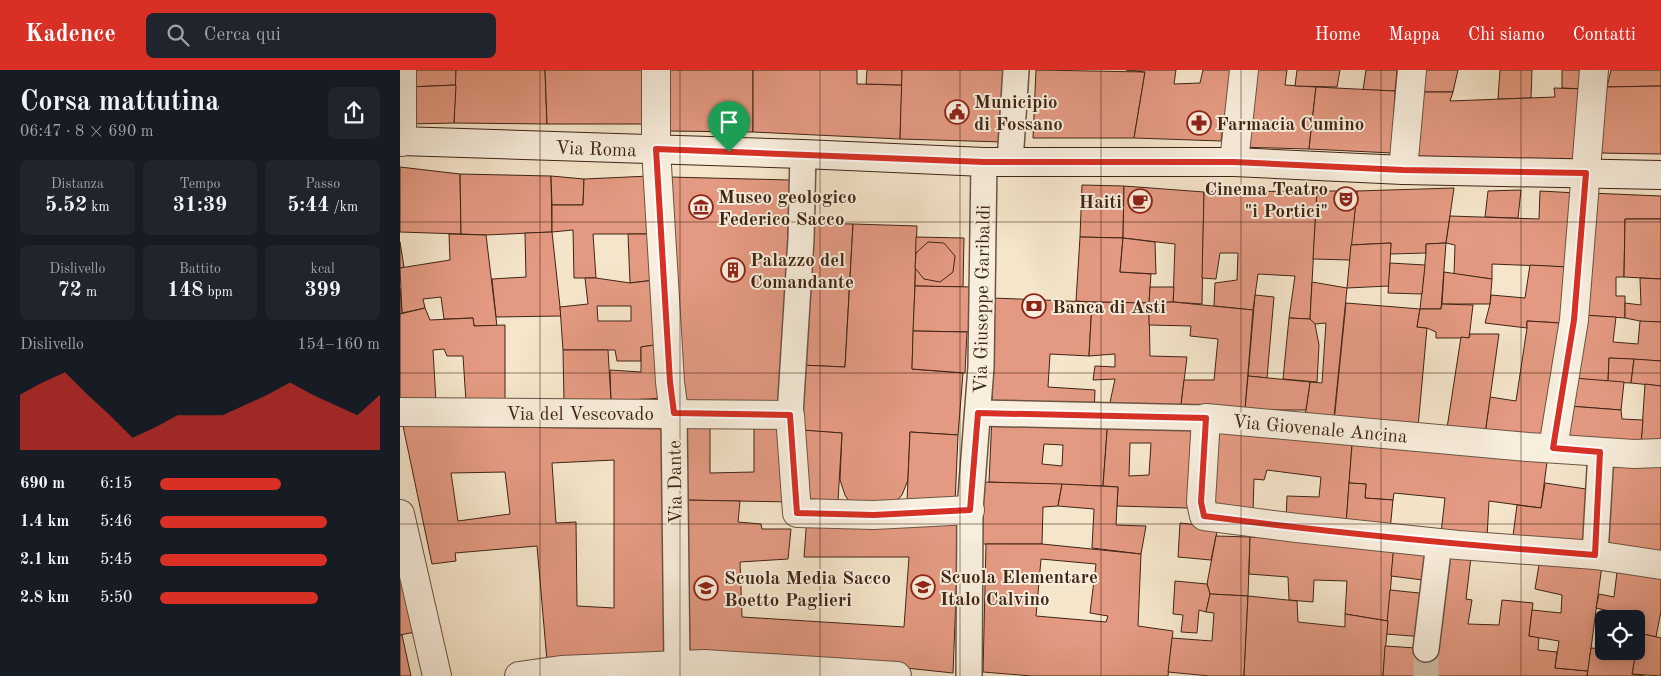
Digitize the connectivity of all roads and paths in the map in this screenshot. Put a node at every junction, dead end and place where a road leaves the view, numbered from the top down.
1 (402, 70) edge
2 (656, 70) edge
3 (1016, 70) edge
4 (1244, 70) edge
5 (1412, 70) edge
6 (1594, 70) edge
7 (401, 142) edge
8 (656, 149) junction
9 (803, 154) junction
10 (997, 162) junction
11 (1234, 162) junction
12 (1403, 170) junction
13 (1586, 173) junction
14 (1661, 174) edge
15 (400, 412) edge
16 (674, 413) junction
17 (978, 413) junction
18 (790, 415) junction
19 (1206, 418) junction
20 (1553, 448) junction
21 (1600, 452) junction
22 (1661, 453) edge
23 (970, 510) junction
24 (400, 514) edge
25 (1440, 543) junction
26 (1595, 555) junction
27 (1661, 565) edge
28 (1426, 649) tunnel mouth
29 (676, 666) junction
30 (436, 676) edge
31 (519, 676) edge
32 (897, 676) edge
33 (969, 676) edge

1 - 7 street
2 - 8 street, Via Dante
3 - 10 street, Via Giuseppe Garibaldi
4 - 11 street
5 - 12 street
6 - 13 street
7 - 8 street, Via Roma
8 - 9 street, Via Roma
8 - 16 street, Via Dante
9 - 10 street, Via Roma
9 - 18 street
10 - 11 street, Via Roma
10 - 17 street, Via Giuseppe Garibaldi
11 - 12 street, Via Roma
12 - 13 street, Via Roma
13 - 14 street, Via Roma
13 - 20 street
15 - 16 street, Via del Vescovado
16 - 18 street, Via del Vescovado
16 - 29 street, Via Dante
17 - 19 street, Via Giovenale Ancina
17 - 23 street, Via Giuseppe Garibaldi
18 - 23 street
19 - 20 street, Via Giovenale Ancina
19 - 25 street
20 - 21 street, Via Giovenale Ancina
21 - 22 street, Via Giovenale Ancina
21 - 26 street
23 - 33 street, Via Giuseppe Garibaldi
24 - 30 street
25 - 26 street
25 - 28 street
26 - 27 street
29 - 31 street
29 - 32 street

